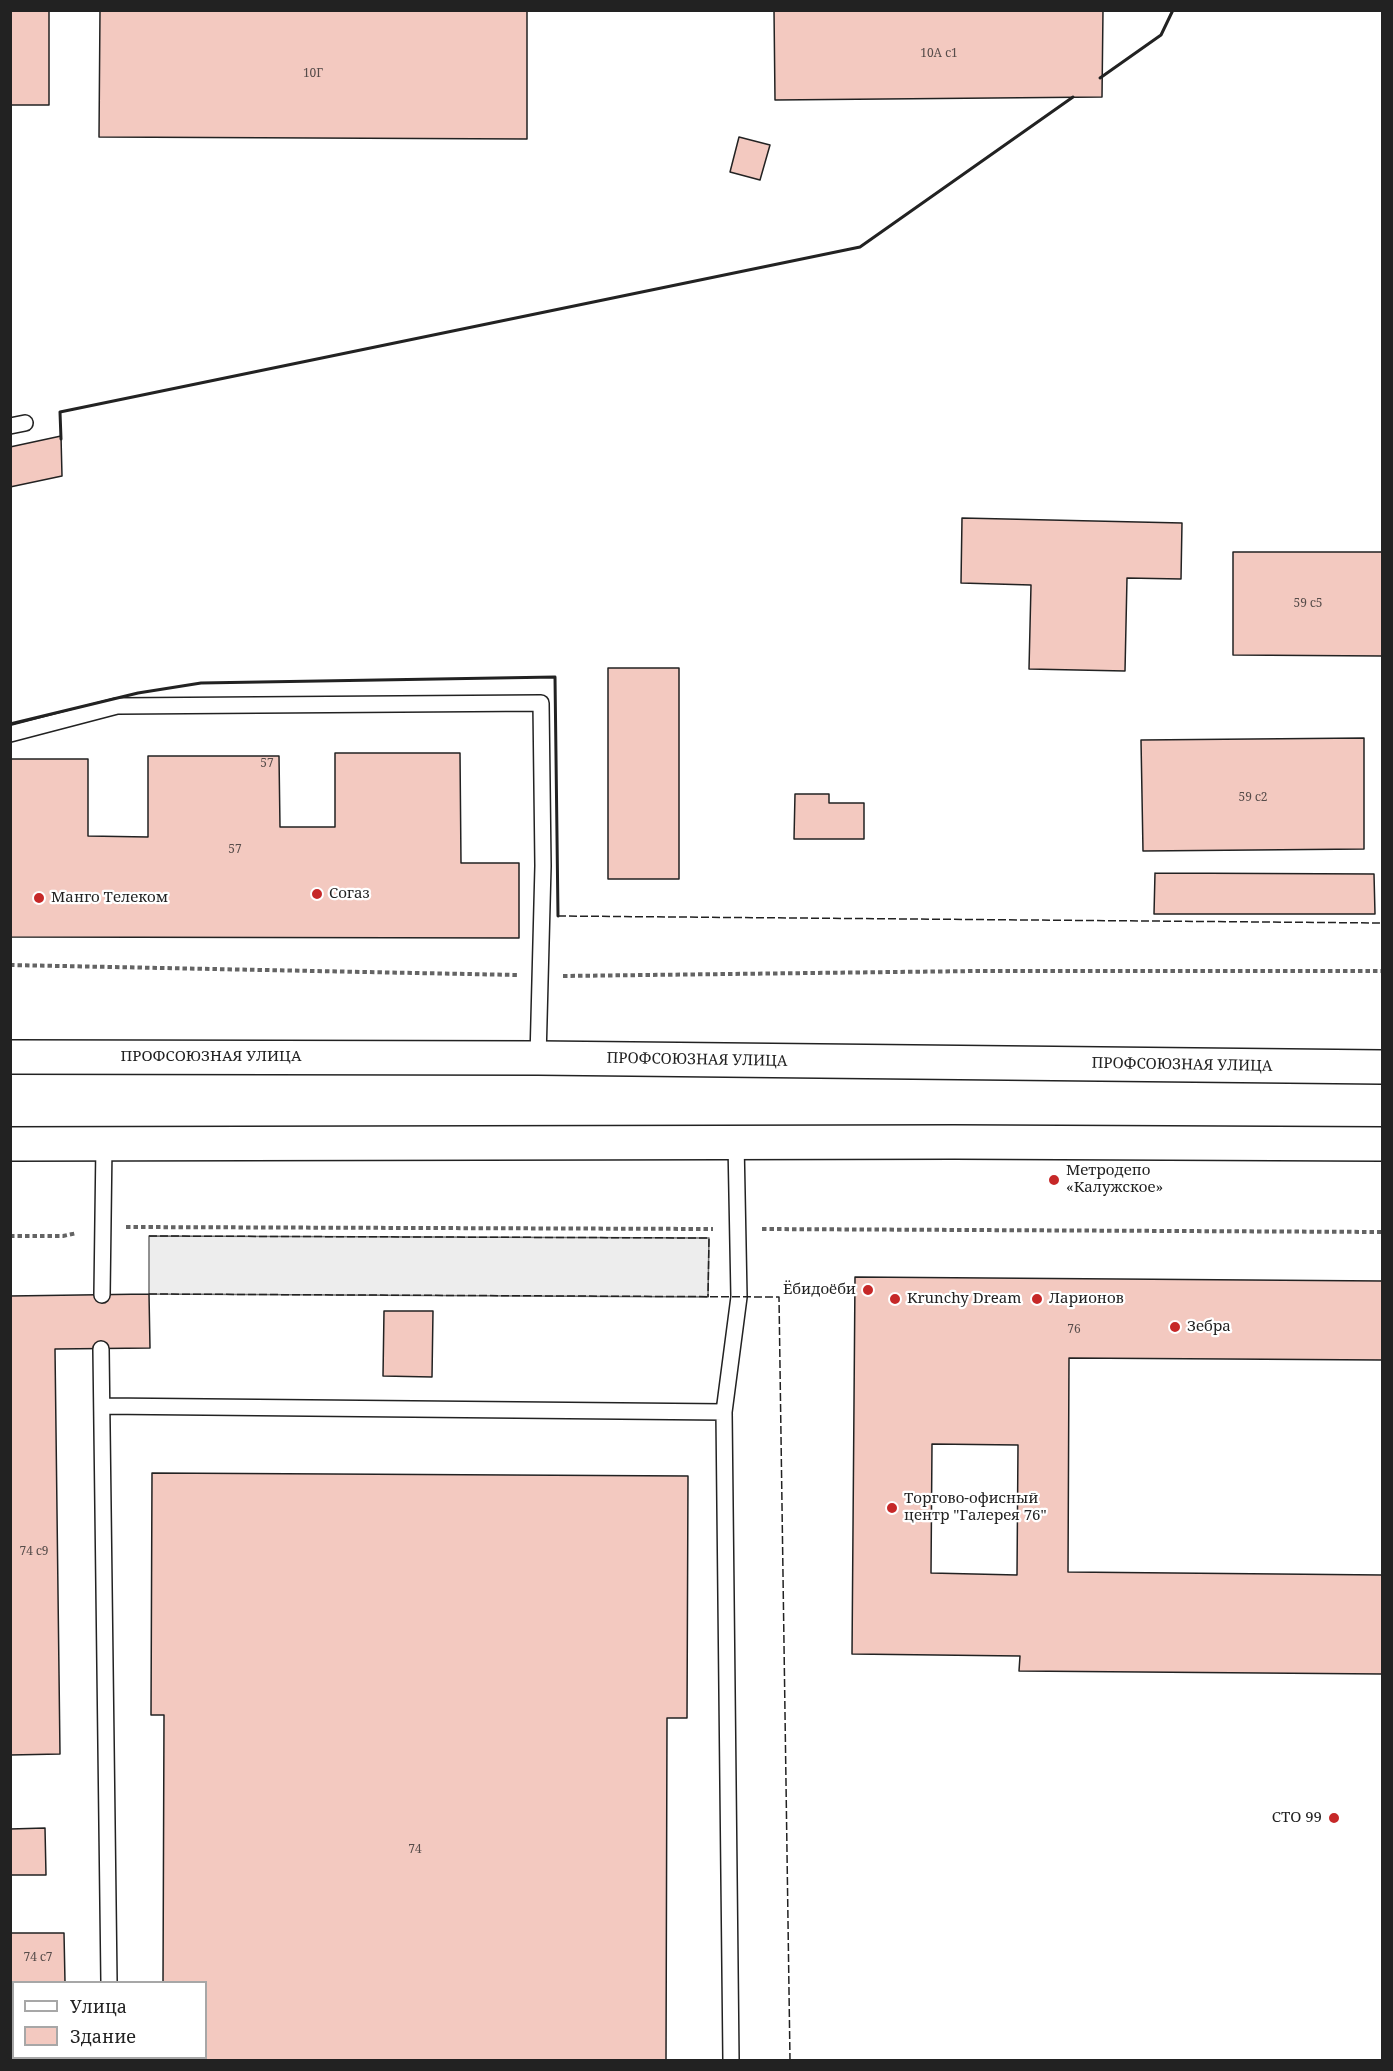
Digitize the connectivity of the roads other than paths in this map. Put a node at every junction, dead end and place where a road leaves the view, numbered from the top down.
1 (10, 734) edge
2 (10, 1057) edge
3 (538, 1058) junction
4 (1383, 1067) edge
5 (736, 1142) junction
6 (10, 1144) edge
7 (104, 1144) junction
8 (1383, 1144) edge
9 (102, 1295) dead end
10 (101, 1349) dead end
11 (102, 1406) junction
12 (724, 1412) junction
13 (109, 1981) edge
14 (731, 2061) edge

1 - 3 lane
2 - 3 main road, ПРОФСОЮЗНАЯ УЛИЦА
3 - 4 main road, ПРОФСОЮЗНАЯ УЛИЦА
5 - 7 main road
5 - 8 main road
5 - 12 lane
6 - 7 main road
7 - 9 lane
10 - 11 lane
11 - 12 lane
11 - 13 lane
12 - 14 lane

